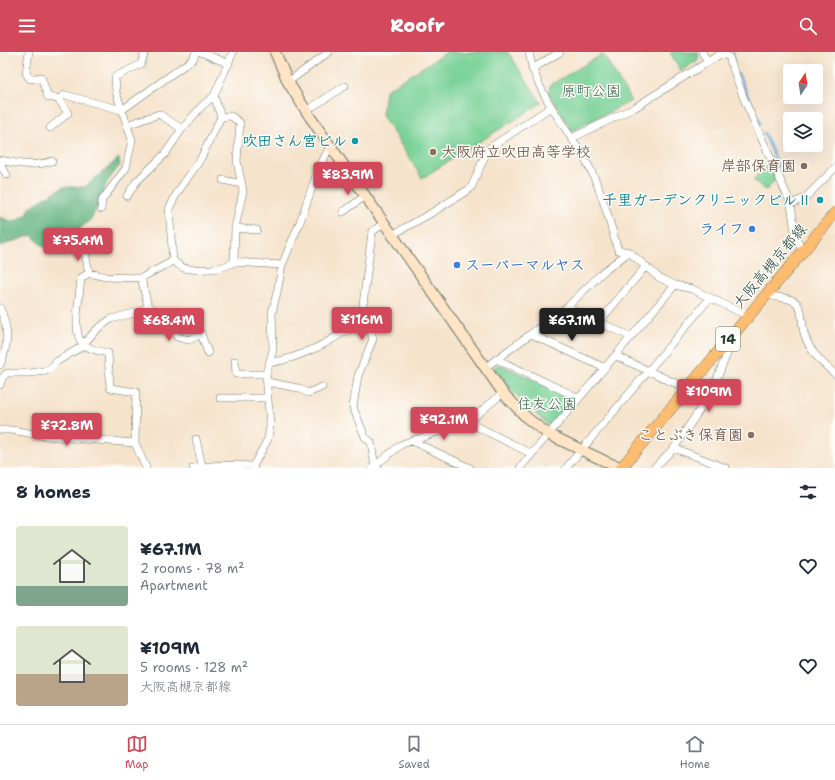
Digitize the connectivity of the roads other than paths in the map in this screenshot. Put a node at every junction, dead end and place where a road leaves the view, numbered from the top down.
1 (29, 52) edge
2 (145, 52) edge
3 (196, 52) edge
4 (201, 52) edge
5 (233, 52) edge
6 (275, 52) edge
7 (329, 52) edge
8 (529, 52) edge
9 (560, 52) edge
10 (702, 52) edge
11 (708, 62) junction
12 (229, 64) junction
13 (532, 69) junction
14 (288, 82) junction
15 (345, 86) dead end
16 (214, 96) junction
17 (58, 99) junction
18 (551, 107) junction
19 (122, 110) junction
20 (306, 111) junction
21 (221, 117) junction
22 (127, 125) junction
23 (50, 128) dead end
24 (182, 129) junction
25 (572, 138) junction
26 (330, 146) junction
27 (0, 155) edge
28 (0, 160) edge
29 (52, 161) dead end
30 (0, 165) edge
31 (835, 168) edge
32 (7, 175) dead end
33 (223, 180) dead end
34 (242, 184) junction
35 (127, 196) dead end
36 (365, 196) junction
37 (791, 204) junction
38 (101, 209) dead end
39 (343, 212) dead end
40 (835, 213) edge
41 (384, 223) junction
42 (235, 228) junction
43 (257, 230) dead end
44 (392, 235) junction
45 (84, 247) dead end
46 (803, 251) junction
47 (629, 252) junction
48 (173, 261) junction
49 (234, 262) junction
50 (282, 265) junction
51 (646, 266) junction
52 (89, 273) junction
53 (141, 278) junction
54 (675, 285) junction
55 (766, 294) junction
56 (710, 298) junction
57 (148, 306) junction
58 (568, 307) junction
59 (0, 308) edge
60 (748, 316) junction
61 (365, 319) junction
62 (600, 322) junction
63 (531, 334) junction
64 (631, 337) junction
65 (726, 342) junction
66 (84, 344) junction
67 (208, 353) dead end
68 (616, 356) junction
69 (496, 359) junction
70 (235, 361) dead end
71 (269, 363) junction
72 (0, 365) edge
73 (486, 367) junction
74 (605, 368) junction
75 (649, 370) junction
76 (266, 374) junction
77 (835, 374) edge
78 (267, 382) junction
79 (0, 385) edge
80 (322, 387) dead end
81 (688, 389) junction
82 (504, 393) junction
83 (220, 398) dead end
84 (268, 398) junction
85 (579, 398) junction
86 (468, 422) junction
87 (0, 430) edge
88 (548, 434) junction
89 (196, 439) dead end
90 (412, 441) junction
91 (135, 443) junction
92 (674, 448) junction
93 (582, 450) junction
94 (532, 454) junction
95 (202, 466) junction
96 (254, 467) edge
97 (146, 468) edge
98 (193, 468) edge
99 (375, 468) edge
100 (470, 468) edge
101 (520, 468) edge
102 (566, 468) edge
103 (623, 468) edge
104 (654, 468) edge
105 (726, 468) edge

1 - 17 street
2 - 19 street
3 - 19 street
4 - 12 street
5 - 12 street
6 - 14 street
7 - 14 street
8 - 13 street
9 - 13 street
10 - 11 street
11 - 25 street
11 - 37 street
12 - 16 street
13 - 18 street
14 - 20 street
15 - 20 street
16 - 21 street
16 - 24 street
17 - 19 street
17 - 23 street
18 - 25 street
18 - 44 street
19 - 22 street
20 - 26 street
21 - 34 street
21 - 48 street
22 - 24 street
22 - 38 street
24 - 35 street
25 - 47 street
26 - 36 street
26 - 50 street
27 - 28 street
28 - 29 street
28 - 30 street
30 - 32 street
31 - 37 street
33 - 34 street
34 - 42 street
36 - 39 street
36 - 41 street
37 - 46 street
40 - 46 main road, 大阪高槻京都線 / 14
41 - 44 street
41 - 61 street
42 - 43 street
42 - 49 street
44 - 73 street
45 - 52 street
46 - 55 main road, 大阪高槻京都線 / 14
47 - 51 street
47 - 58 street
48 - 49 street
48 - 53 street
49 - 50 street
50 - 71 street
51 - 54 street
51 - 62 street
52 - 53 street
52 - 66 street
53 - 57 street
54 - 56 street
54 - 64 street
55 - 60 main road, 大阪高槻京都線 / 14
55 - 77 street
56 - 60 street
56 - 75 street
57 - 66 street
57 - 67 street
58 - 62 street
58 - 63 street
59 - 72 street
60 - 65 main road, 大阪高槻京都線 / 14
61 - 71 street
61 - 99 street
62 - 64 street
63 - 69 street
63 - 74 street
64 - 68 street
65 - 81 main road, 大阪高槻京都線 / 14
65 - 92 street
66 - 79 street
66 - 91 street
68 - 74 street
68 - 75 street
69 - 73 street
69 - 85 street
70 - 76 street
71 - 76 street
73 - 82 street
74 - 85 street
75 - 81 street
75 - 93 street
76 - 78 street
78 - 80 street
78 - 84 street
81 - 103 main road, 大阪高槻京都線 / 14
82 - 86 street
82 - 88 street
83 - 84 street
84 - 96 street
85 - 88 street
86 - 90 street
86 - 94 street
87 - 91 street
88 - 93 street
88 - 94 street
89 - 95 street
90 - 99 street
90 - 100 street
91 - 97 street
92 - 104 street
92 - 105 street
93 - 102 street
93 - 103 street
94 - 101 street
95 - 96 street
95 - 98 street

